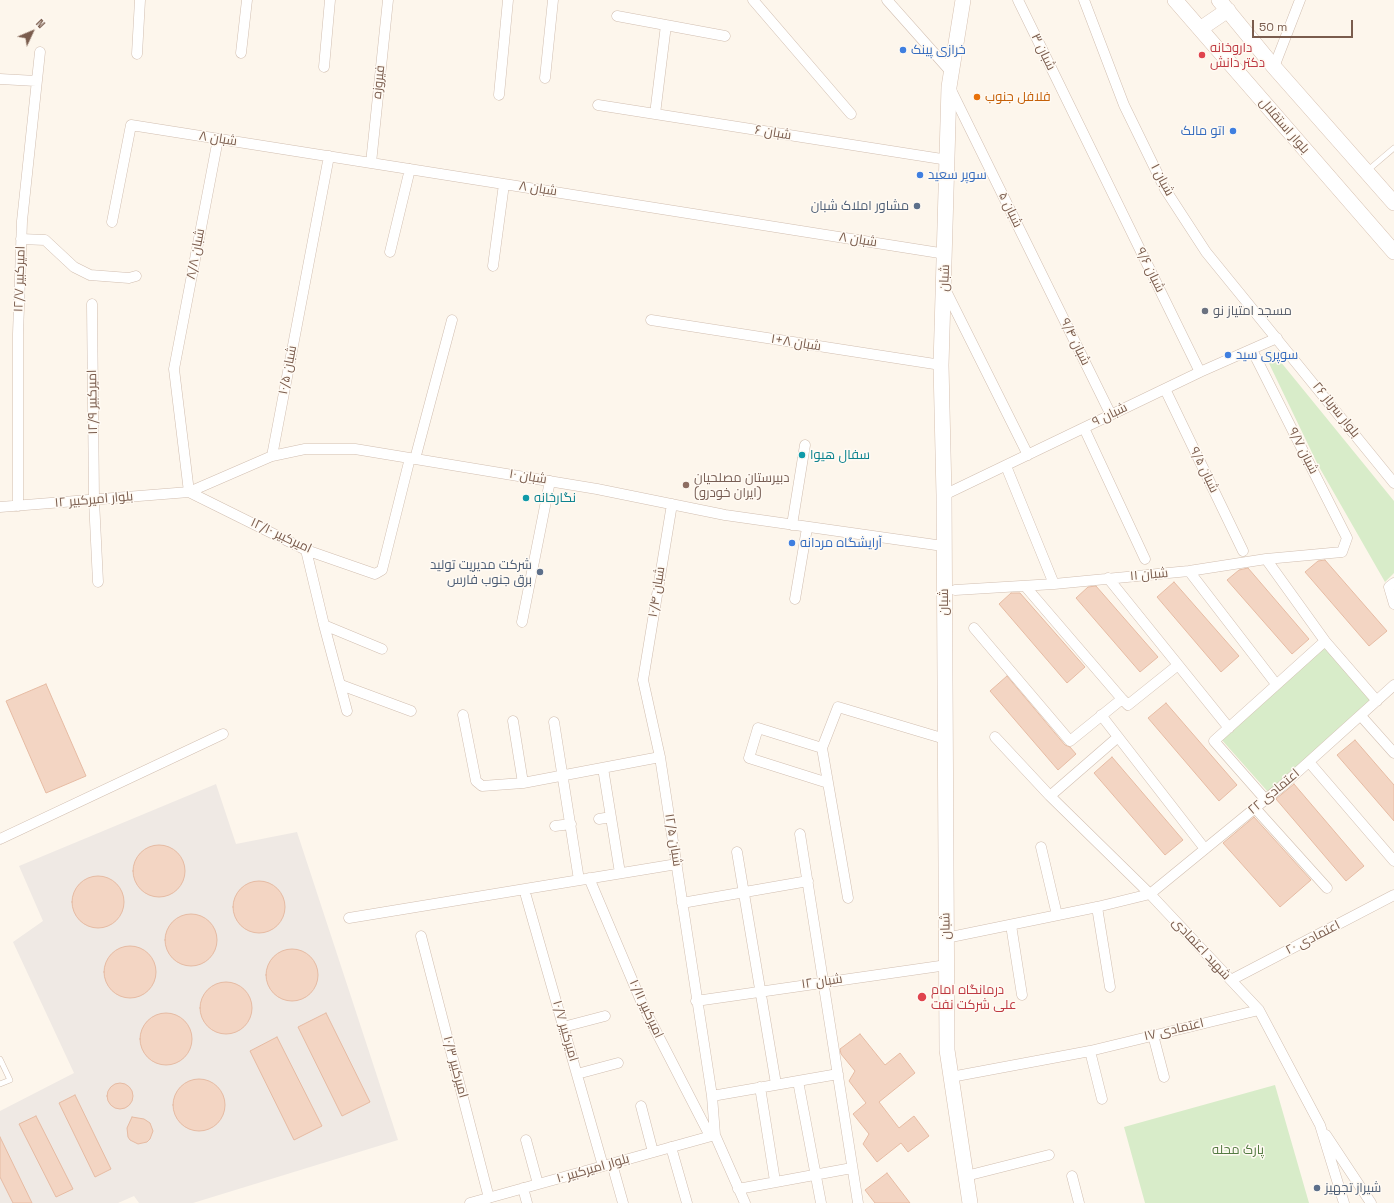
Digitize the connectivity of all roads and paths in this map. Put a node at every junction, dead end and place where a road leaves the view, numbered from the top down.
1 (140, 0) edge
2 (247, 0) edge
3 (330, 0) edge
4 (388, 0) edge
5 (508, 0) edge
6 (553, 0) edge
7 (753, 0) edge
8 (887, 0) edge
9 (963, 0) edge
10 (1018, 0) edge
11 (1084, 0) edge
12 (1175, 0) edge
13 (1300, 0) edge
14 (1224, 5) edge
15 (617, 16) dead end
16 (666, 25) junction
17 (1200, 29) junction
18 (725, 36) dead end
19 (40, 52) dead end
20 (137, 54) dead end
21 (241, 54) dead end
22 (324, 67) dead end
23 (1274, 67) junction
24 (545, 78) dead end
25 (0, 79) edge
26 (950, 80) junction
27 (36, 82) junction
28 (499, 95) dead end
29 (598, 105) dead end
30 (654, 114) junction
31 (851, 114) dead end
32 (218, 139) junction
33 (1394, 148) edge
34 (329, 156) junction
35 (948, 160) junction
36 (371, 163) junction
37 (410, 169) junction
38 (1099, 169) joint
39 (1366, 171) junction
40 (504, 184) junction
41 (1394, 203) edge
42 (112, 222) dead end
43 (21, 239) junction
44 (390, 252) dead end
45 (1394, 252) edge
46 (946, 254) junction
47 (493, 266) dead end
48 (1039, 269) joint
49 (136, 276) dead end
50 (945, 289) junction
51 (92, 304) dead end
52 (452, 320) dead end
53 (651, 320) dead end
54 (1277, 338) junction
55 (1252, 350) junction
56 (941, 365) junction
57 (1200, 372) junction
58 (1165, 389) junction
59 (1111, 414) junction
60 (1084, 428) junction
61 (805, 445) dead end
62 (272, 456) junction
63 (1028, 456) junction
64 (412, 458) junction
65 (1006, 466) junction
66 (550, 481) junction
67 (1394, 483) edge
68 (189, 492) junction
69 (944, 495) junction
70 (94, 500) junction
71 (672, 504) junction
72 (18, 506) junction
73 (0, 507) edge
74 (792, 525) junction
75 (807, 528) junction
76 (943, 546) junction
77 (306, 550) junction
78 (1243, 551) dead end
79 (1342, 552) joint
80 (1146, 559) dead end
81 (1266, 559) junction
82 (1189, 571) junction
83 (1108, 578) junction
84 (98, 582) dead end
85 (1394, 583) edge
86 (1054, 584) junction
87 (1025, 586) junction
88 (955, 590) dead end
89 (795, 599) dead end
90 (1394, 604) edge
91 (522, 622) dead end
92 (324, 625) junction
93 (974, 628) dead end
94 (1325, 641) junction
95 (382, 649) dead end
96 (1178, 665) junction
97 (643, 680) joint
98 (1276, 684) junction
99 (341, 685) junction
100 (1394, 686) edge
101 (1122, 699) junction
102 (1377, 701) junction
103 (347, 711) dead end
104 (411, 711) dead end
105 (463, 714) dead end
106 (1101, 715) junction
107 (1361, 716) junction
108 (513, 721) dead end
109 (554, 722) dead end
110 (1229, 728) junction
111 (223, 734) dead end
112 (995, 737) dead end
113 (1118, 737) junction
114 (945, 739) junction
115 (822, 748) junction
116 (1394, 754) edge
117 (660, 757) junction
118 (1309, 762) junction
119 (603, 768) junction
120 (564, 775) junction
121 (523, 783) junction
122 (828, 783) junction
123 (1050, 796) junction
124 (1265, 799) junction
125 (1255, 808) junction
126 (611, 817) junction
127 (599, 819) dead end
128 (570, 824) junction
129 (555, 826) dead end
130 (800, 834) dead end
131 (0, 839) edge
132 (1041, 847) dead end
133 (1205, 849) junction
134 (737, 852) dead end
135 (1394, 861) edge
136 (677, 864) junction
137 (620, 873) junction
138 (584, 879) junction
139 (808, 881) junction
140 (1327, 888) dead end
141 (745, 893) junction
142 (1150, 894) junction
143 (1394, 895) edge
144 (526, 896) dead end
145 (848, 898) dead end
146 (682, 903) junction
147 (1097, 907) junction
148 (1057, 915) junction
149 (350, 918) dead end
150 (1011, 925) junction
151 (422, 936) dead end
152 (946, 938) junction
153 (947, 965) junction
154 (1231, 980) junction
155 (823, 982) junction
156 (1110, 987) dead end
157 (760, 991) junction
158 (1022, 995) dead end
159 (696, 1001) junction
160 (1259, 1010) junction
161 (605, 1016) dead end
162 (563, 1027) junction
163 (1153, 1035) junction
164 (1090, 1050) junction
165 (0, 1059) edge
166 (618, 1063) dead end
167 (577, 1074) junction
168 (838, 1074) junction
169 (951, 1077) junction
170 (1164, 1077) dead end
171 (798, 1080) junction
172 (0, 1084) edge
173 (776, 1084) junction
174 (760, 1087) junction
175 (712, 1096) junction
176 (1102, 1099) dead end
177 (641, 1106) dead end
178 (1320, 1125) junction
179 (712, 1136) junction
180 (526, 1140) dead end
181 (671, 1147) junction
182 (653, 1152) junction
183 (1049, 1155) dead end
184 (608, 1165) junction
185 (852, 1168) junction
186 (816, 1174) junction
187 (966, 1176) junction
188 (1072, 1176) dead end
189 (775, 1181) junction
190 (538, 1184) junction
191 (523, 1188) junction
192 (738, 1189) junction
193 (489, 1198) junction
194 (470, 1203) edge
195 (527, 1203) edge
196 (622, 1203) edge
197 (687, 1203) edge
198 (744, 1203) edge
199 (820, 1203) edge
200 (858, 1203) edge
201 (970, 1203) edge
202 (1079, 1203) edge
203 (1344, 1203) edge
204 (1371, 1203) edge

1 - 20 street
2 - 21 street
3 - 22 street
4 - 36 street, فیروزه
5 - 28 street
6 - 24 street
7 - 31 street
8 - 26 street, ۵ شبان
9 - 26 street, شبان
10 - 38 street, ۳ شبان
11 - 54 street, ۱ شبان
12 - 17 street, بلوار استقلال
13 - 23 street
14 - 17 street
14 - 23 street
15 - 16 street
16 - 18 street
16 - 30 street
17 - 45 street, بلوار استقلال
19 - 27 street, ۱۲/۷ امیرکبیر
23 - 39 street
25 - 27 street
26 - 35 street, شبان
26 - 48 street, ۵ شبان
27 - 43 street, ۱۲/۷ امیرکبیر
29 - 30 street, ۶ شبان
30 - 35 street, ۶ شبان
32 - 34 street, ۸ شبان
32 - 42 street, ۸ شبان
32 - 68 street, ۸/۸ شبان
33 - 39 lane
34 - 36 street, ۸ شبان
34 - 62 street, ۱۰/۵ شبان
35 - 46 street, شبان
36 - 37 street, ۸ شبان
37 - 40 street, ۸ شبان
37 - 44 street
38 - 57 street, ۹/۶ شبان
39 - 41 street
40 - 46 street, ۸ شبان
40 - 47 street
43 - 49 street
43 - 72 street, ۱۲/۷ امیرکبیر
46 - 50 street, شبان
48 - 59 street, ۹/۴ شبان
50 - 56 street, شبان
50 - 63 street
51 - 70 street, ۱۲/۹ امیرکبیر
52 - 64 street
53 - 56 street, ۱+۸ شبان
54 - 55 street, ۹ شبان
54 - 67 street, ۲۶ بلوار سرباز
55 - 57 street, ۹ شبان
55 - 79 street, ۹/۷ شبان
56 - 69 street, شبان
57 - 58 street, ۹ شبان
58 - 59 street, ۹ شبان
58 - 78 street, ۹/۵ شبان
59 - 60 street, ۹ شبان
60 - 63 street, ۹ شبان
60 - 80 street
61 - 74 street
62 - 64 street, ۱۰ شبان
62 - 68 street, ۱۰ شبان
63 - 65 street, ۹ شبان
64 - 66 street, ۱۰ شبان
64 - 77 street, ۱۲/۱۰ امیرکبیر
65 - 69 street, ۹ شبان
65 - 86 street
66 - 71 street, ۱۰ شبان
66 - 91 street
68 - 70 street, ۱۲ بلوار امیرکبیر
68 - 77 street, ۱۲/۱۰ امیرکبیر
69 - 76 street, شبان
70 - 72 street, ۱۲ بلوار امیرکبیر
70 - 84 street, ۱۲/۹ امیرکبیر
71 - 74 street, ۱۰ شبان
71 - 97 street, ۱۰/۴ شبان
72 - 73 street, ۱۲ بلوار امیرکبیر
74 - 75 street, ۱۰ شبان
75 - 76 street, ۱۰ شبان
75 - 89 street
76 - 114 street, شبان
77 - 92 street
79 - 81 street, ۱۱ شبان
81 - 82 street, ۱۱ شبان
81 - 94 street
82 - 83 street, ۱۱ شبان
82 - 98 street
83 - 86 street, ۱۱ شبان
83 - 96 street
85 - 90 street
86 - 87 street, ۱۱ شبان
87 - 88 street, ۱۱ شبان
87 - 101 street
92 - 95 street
92 - 99 street
93 - 106 street
94 - 98 street
94 - 102 street
96 - 101 street
96 - 110 street
97 - 117 street, ۱۲/۵ شبان
98 - 110 street
99 - 103 street
99 - 104 street
100 - 102 street, ۲۲ اعتمادی
101 - 106 street
102 - 107 street, ۲۲ اعتمادی
105 - 121 street
106 - 113 street
107 - 116 street
107 - 118 street, ۲۲ اعتمادی
108 - 121 street
109 - 120 street, ۱۰/۱۱ امیرکبیر
110 - 124 street
111 - 131 street
112 - 123 street, شهید اعتمادی
113 - 123 street
113 - 133 street
114 - 115 street
114 - 152 street, شبان
115 - 122 street
115 - 122 street
117 - 119 street
117 - 136 street, ۱۲/۵ شبان
118 - 124 street, ۲۲ اعتمادی
118 - 135 street
119 - 120 street
119 - 126 street
120 - 121 street
120 - 128 street, ۱۰/۱۱ امیرکبیر
122 - 145 street
123 - 142 street, شهید اعتمادی
124 - 125 street, ۲۲ اعتمادی
125 - 133 street, ۲۲ اعتمادی
125 - 140 street
126 - 127 street
126 - 137 street
128 - 129 street
128 - 138 street, ۱۰/۱۱ امیرکبیر
130 - 139 street
132 - 148 street
133 - 142 street, ۲۲ اعتمادی
134 - 141 street
136 - 137 street
136 - 146 street, ۱۲/۵ شبان
137 - 138 street
138 - 149 street
138 - 179 street, ۱۰/۱۱ امیرکبیر
139 - 141 street
139 - 155 street
141 - 146 street
141 - 157 street
142 - 147 street
142 - 154 street, شهید اعتمادی
143 - 154 street, ۲۰ اعتمادی
144 - 162 street, ۱۰/۷ امیرکبیر
146 - 159 street, ۱۲/۵ شبان
147 - 148 street
147 - 156 street
148 - 150 street
150 - 152 street
150 - 158 street
151 - 193 street, ۱۰/۳ امیرکبیر
152 - 153 street, شبان
153 - 155 street, ۱۲ شبان
153 - 169 street, شبان
154 - 160 street, شهید اعتمادی
155 - 157 street, ۱۲ شبان
155 - 168 street
157 - 159 street, ۱۲ شبان
157 - 173 street
159 - 175 street, ۱۲/۵ شبان
160 - 163 street, ۱۷ اعتمادی
160 - 178 street, شهید اعتمادی
161 - 162 street
162 - 167 street, ۱۰/۷ امیرکبیر
163 - 164 street, ۱۷ اعتمادی
163 - 170 street
164 - 169 street, ۱۷ اعتمادی
164 - 176 street
165 - 172 lane
166 - 167 street
167 - 184 street, ۱۰/۷ امیرکبیر
168 - 171 street
168 - 185 street
169 - 187 street, شبان
171 - 173 street
171 - 186 street
173 - 174 street
174 - 175 street
174 - 189 street
175 - 179 street, ۱۲/۵ شبان
177 - 182 street
178 - 203 street, شهید اعتمادی
178 - 204 street
179 - 181 street, ۱۰ بلوار امیرکبیر
179 - 192 street
180 - 190 street
181 - 182 street, ۱۰ بلوار امیرکبیر
181 - 197 street
182 - 184 street, ۱۰ بلوار امیرکبیر
183 - 187 street
184 - 190 street, ۱۰ بلوار امیرکبیر
184 - 196 street, ۱۰/۷ امیرکبیر
185 - 186 street
185 - 200 street
186 - 189 street
186 - 199 street
187 - 201 street, شبان
188 - 202 street
189 - 192 street
190 - 191 street, ۱۰ بلوار امیرکبیر
191 - 193 street, ۱۰ بلوار امیرکبیر
191 - 195 street
192 - 198 street
193 - 194 street, ۱۰ بلوار امیرکبیر

